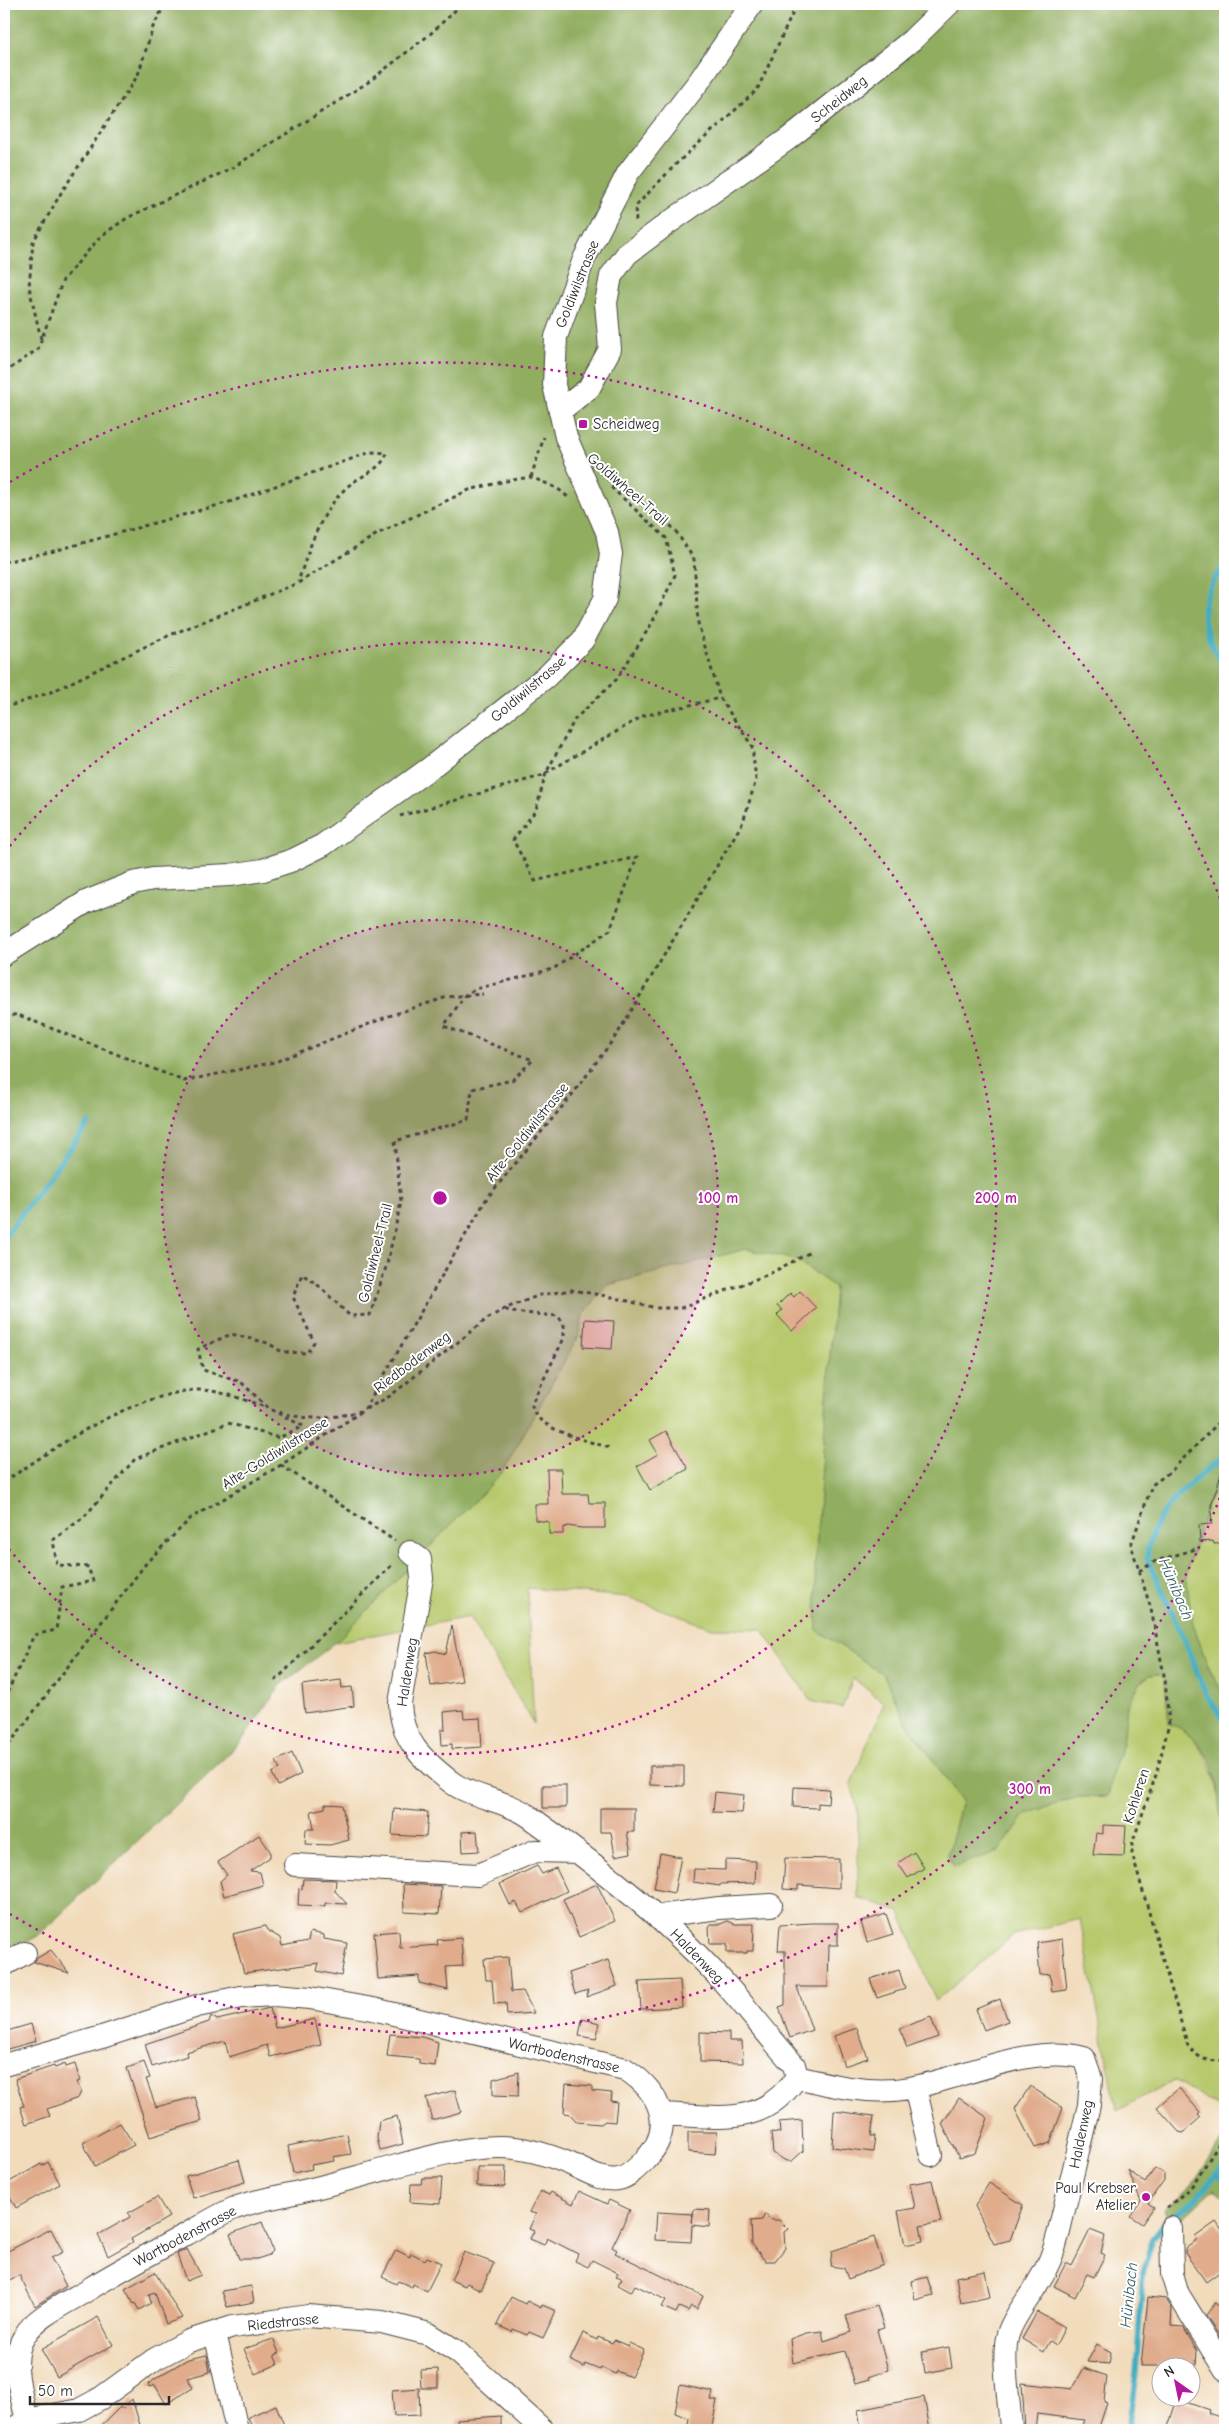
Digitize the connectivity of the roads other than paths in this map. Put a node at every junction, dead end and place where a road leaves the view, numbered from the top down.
1 (752, 4) edge
2 (950, 4) edge
3 (560, 411) junction
4 (4, 954) edge
5 (410, 1552) road end
6 (578, 1852) junction
7 (295, 1866) dead end
8 (771, 1905) dead end
9 (659, 1919) junction
10 (25, 1953) dead end
11 (4, 1964) edge
12 (4, 2064) edge
13 (797, 2077) junction
14 (915, 2087) junction
15 (662, 2114) junction
16 (931, 2155) dead end
17 (1167, 2219) road end
18 (215, 2332) junction
19 (1225, 2370) edge
20 (19, 2425) edge
21 (237, 2430) edge
22 (543, 2430) edge
23 (1011, 2430) edge

1 - 3 street, Goldiwilstrasse
2 - 3 street, Scheidweg
3 - 4 street, Goldiwilstrasse
5 - 6 street, Haldenweg
6 - 7 street
6 - 9 street, Haldenweg
8 - 9 street
9 - 13 street, Haldenweg
10 - 11 street
12 - 15 street, Wartbodenstrasse
13 - 14 street, Haldenweg
13 - 15 street
14 - 16 street
14 - 23 street, Haldenweg
15 - 20 street, Wartbodenstrasse
17 - 19 street
18 - 20 street, Riedstrasse
18 - 21 street
18 - 22 street, Riedstrasse

